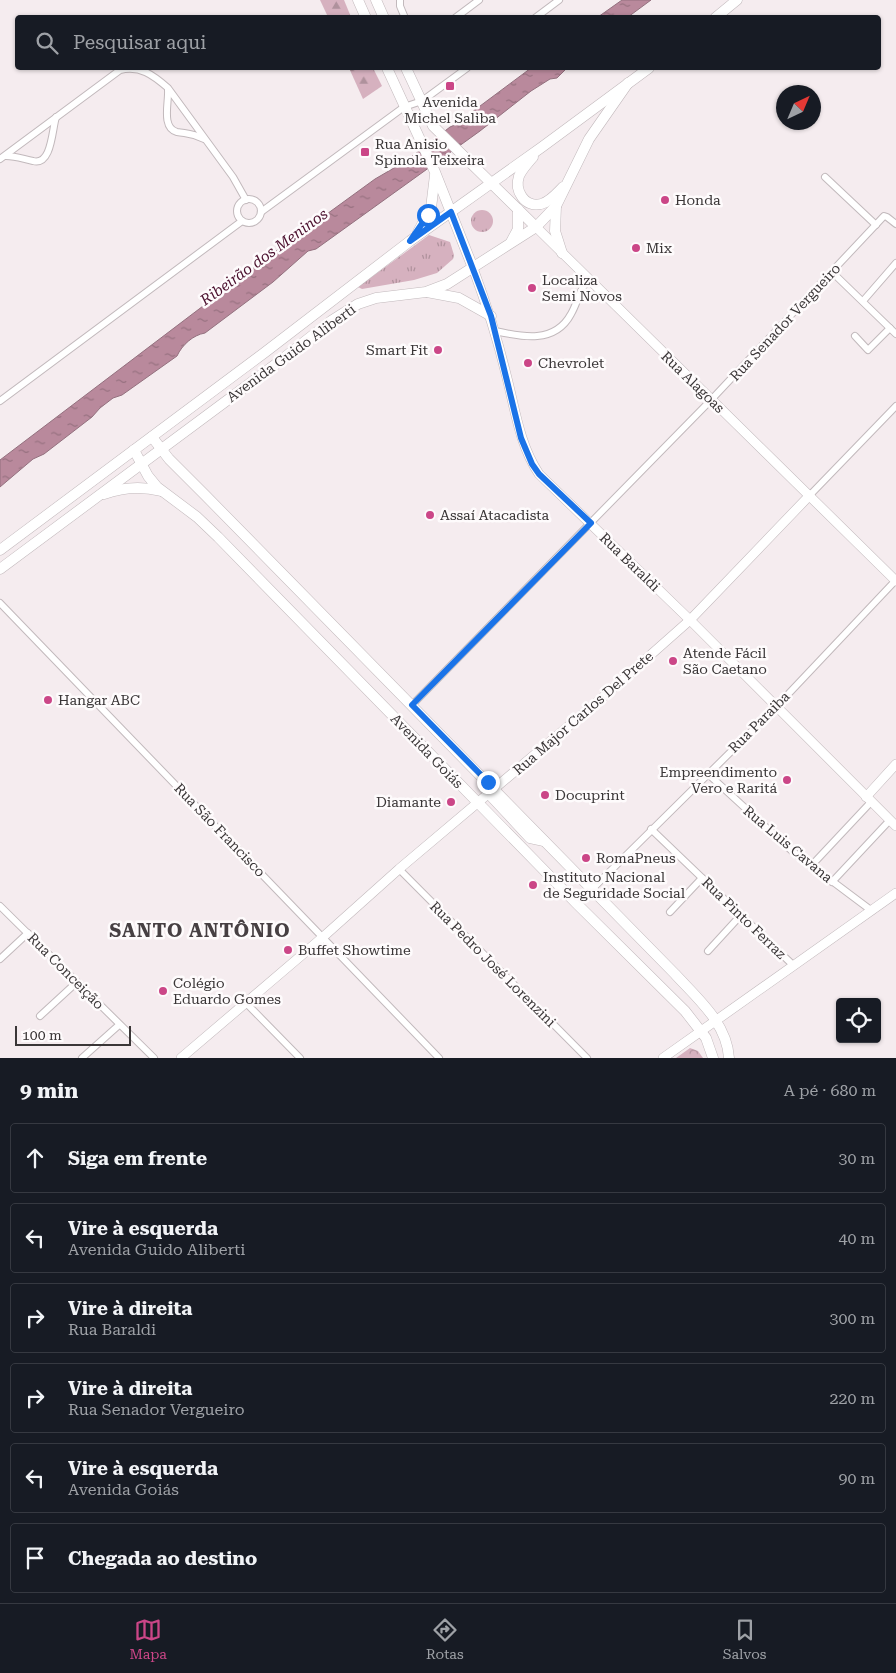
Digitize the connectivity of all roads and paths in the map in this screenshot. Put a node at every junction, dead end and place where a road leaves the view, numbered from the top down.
1 (358, 0) edge
2 (376, 0) edge
3 (400, 0) edge
4 (479, 0) edge
5 (560, 0) edge
6 (737, 0) edge
7 (365, 15) edge
8 (383, 15) edge
9 (404, 15) edge
10 (459, 15) edge
11 (540, 15) edge
12 (719, 15) edge
13 (120, 70) edge
14 (140, 70) edge
15 (388, 70) edge
16 (407, 70) edge
17 (464, 70) edge
18 (645, 70) edge
19 (628, 83) junction
20 (168, 89) junction
21 (422, 101) junction
22 (404, 107) junction
23 (56, 117) junction
24 (205, 139) junction
25 (542, 147) junction
26 (2, 157) edge
27 (435, 171) junction
28 (825, 177) dead end
29 (570, 180) junction
30 (491, 183) junction
31 (246, 200) junction
32 (556, 206) junction
33 (518, 209) junction
34 (261, 212) junction
35 (451, 212) junction
36 (242, 220) junction
37 (896, 224) edge
38 (876, 225) junction
39 (536, 227) junction
40 (410, 241) junction
41 (507, 246) junction
42 (562, 253) junction
43 (896, 263) edge
44 (473, 268) junction
45 (832, 272) junction
46 (588, 280) junction
47 (426, 292) junction
48 (863, 301) junction
49 (491, 316) junction
50 (890, 328) junction
51 (495, 331) junction
52 (896, 334) edge
53 (855, 336) dead end
54 (711, 400) junction
55 (0, 401) edge
56 (896, 406) edge
57 (152, 437) junction
58 (161, 448) junction
59 (134, 450) junction
60 (141, 464) junction
61 (162, 492) junction
62 (810, 495) junction
63 (94, 498) junction
64 (591, 523) junction
65 (0, 550) edge
66 (0, 569) edge
67 (896, 581) edge
68 (0, 603) edge
69 (690, 620) junction
70 (412, 705) junction
71 (776, 706) junction
72 (896, 764) edge
73 (707, 774) junction
74 (492, 792) junction
75 (869, 799) junction
76 (478, 803) junction
77 (893, 823) edge
78 (651, 830) junction
79 (811, 866) junction
80 (399, 869) junction
81 (702, 878) junction
82 (832, 882) junction
83 (591, 889) junction
84 (896, 893) edge
85 (578, 904) junction
86 (0, 906) edge
87 (872, 911) junction
88 (670, 912) dead end
89 (741, 915) junction
90 (28, 933) junction
91 (323, 937) junction
92 (708, 951) dead end
93 (0, 960) edge
94 (794, 966) junction
95 (77, 982) junction
96 (246, 1003) junction
97 (40, 1016) dead end
98 (717, 1022) junction
99 (119, 1025) junction
100 (702, 1031) junction
101 (82, 1058) edge
102 (154, 1058) edge
103 (181, 1058) edge
104 (300, 1058) edge
105 (439, 1058) edge
106 (586, 1058) edge
107 (663, 1058) edge
108 (713, 1058) edge
109 (729, 1058) edge

1 - 7 main road
2 - 8 main road
3 - 9 street
4 - 10 street
5 - 11 street
6 - 12 main road
13 - 23 street
14 - 20 street
15 - 22 main road, Rua Baraldi
16 - 21 main road, Rua Alagoas
17 - 21 street
18 - 19 main road, Avenida Guido Aliberti
19 - 25 main road, Avenida Guido Aliberti
19 - 29 main road, Avenida Guido Aliberti
20 - 24 street
20 - 24 street
21 - 22 street
21 - 30 main road, Rua Alagoas
22 - 27 main road, Rua Baraldi
22 - 34 street
23 - 26 street
23 - 26 street
24 - 31 street
25 - 29 main road
25 - 30 main road, Avenida Guido Aliberti
27 - 35 main road, Rua Baraldi
27 - 40 main road
28 - 38 street
29 - 32 main road, Avenida Guido Aliberti
30 - 33 main road, Rua Alagoas
30 - 35 main road, Avenida Guido Aliberti
31 - 34 street
31 - 36 street
32 - 39 main road, Avenida Guido Aliberti
32 - 42 main road
33 - 39 main road, Rua Alagoas
33 - 41 main road
34 - 36 street
35 - 40 main road, Avenida Guido Aliberti
35 - 44 main road, Rua Baraldi
36 - 55 street
37 - 38 street, Rua Senador Vergueiro
38 - 45 street, Rua Senador Vergueiro
39 - 41 main road, Avenida Guido Aliberti
39 - 42 street, Rua Alagoas
40 - 57 main road, Avenida Guido Aliberti
41 - 44 main road, Avenida Guido Aliberti
42 - 46 street, Rua Alagoas
43 - 48 street
44 - 47 main road, Avenida Guido Aliberti
44 - 49 street, Rua Baraldi
45 - 48 street
45 - 54 street, Rua Senador Vergueiro
46 - 51 street
46 - 54 street, Rua Alagoas
47 - 49 main road
47 - 58 main road, Avenida Guido Aliberti
48 - 50 street
49 - 51 street, Rua Baraldi
50 - 52 street
50 - 53 street
51 - 64 street, Rua Baraldi
54 - 62 street, Rua Alagoas
54 - 64 street, Rua Senador Vergueiro
56 - 62 street, Rua Major Carlos Del Prete
57 - 58 main road, Avenida Goiás
57 - 59 main road, Avenida Guido Aliberti
58 - 60 main road, Avenida Guido Aliberti
58 - 70 main road, Avenida Goiás
59 - 60 main road, Avenida Goiás
59 - 65 main road, Avenida Guido Aliberti
60 - 61 main road, Avenida Goiás
60 - 63 main road, Avenida Guido Aliberti
61 - 63 main road
61 - 76 main road, Avenida Goiás
62 - 67 street, Rua Alagoas
62 - 69 street, Rua Major Carlos Del Prete
63 - 66 main road, Avenida Guido Aliberti
64 - 69 street, Rua Baraldi
64 - 70 street, Rua Senador Vergueiro
67 - 71 street, Rua Paraiba
68 - 91 street, Rua São Francisco
69 - 71 street, Rua Baraldi
69 - 74 street, Rua Major Carlos Del Prete
70 - 74 main road, Avenida Goiás
71 - 73 street, Rua Paraiba
71 - 75 street, Rua Baraldi
72 - 75 street
73 - 78 street, Rua Paraiba
73 - 79 street, Rua Luis Cavana
74 - 76 street, Rua Major Carlos Del Prete
74 - 83 main road, Avenida Goiás
75 - 77 street, Rua Baraldi
75 - 79 street
76 - 80 street, Rua Major Carlos Del Prete
76 - 85 main road, Avenida Goiás
77 - 82 street
78 - 81 street, Rua Pinto Ferraz
78 - 83 street, Rua Paraiba
79 - 82 street, Rua Luis Cavana
80 - 91 street, Rua Major Carlos Del Prete
80 - 106 street, Rua Pedro José Lorenzini
81 - 88 street
81 - 89 street, Rua Pinto Ferraz
82 - 87 street, Rua Luis Cavana
83 - 85 street, Rua Paraiba
83 - 98 main road, Avenida Goiás
84 - 87 street
85 - 100 main road, Avenida Goiás
86 - 90 street, Rua Conceição
87 - 94 street
89 - 92 street
89 - 94 street, Rua Pinto Ferraz
90 - 93 street
90 - 95 street, Rua Conceição
91 - 96 street, Rua Major Carlos Del Prete
91 - 105 street, Rua São Francisco
94 - 98 street
95 - 97 street
95 - 99 street, Rua Conceição
96 - 103 street, Rua Major Carlos Del Prete
96 - 104 street
98 - 100 street
98 - 109 main road, Avenida Goiás
99 - 101 street
99 - 102 street, Rua Conceição
100 - 107 street
100 - 108 main road, Avenida Goiás

